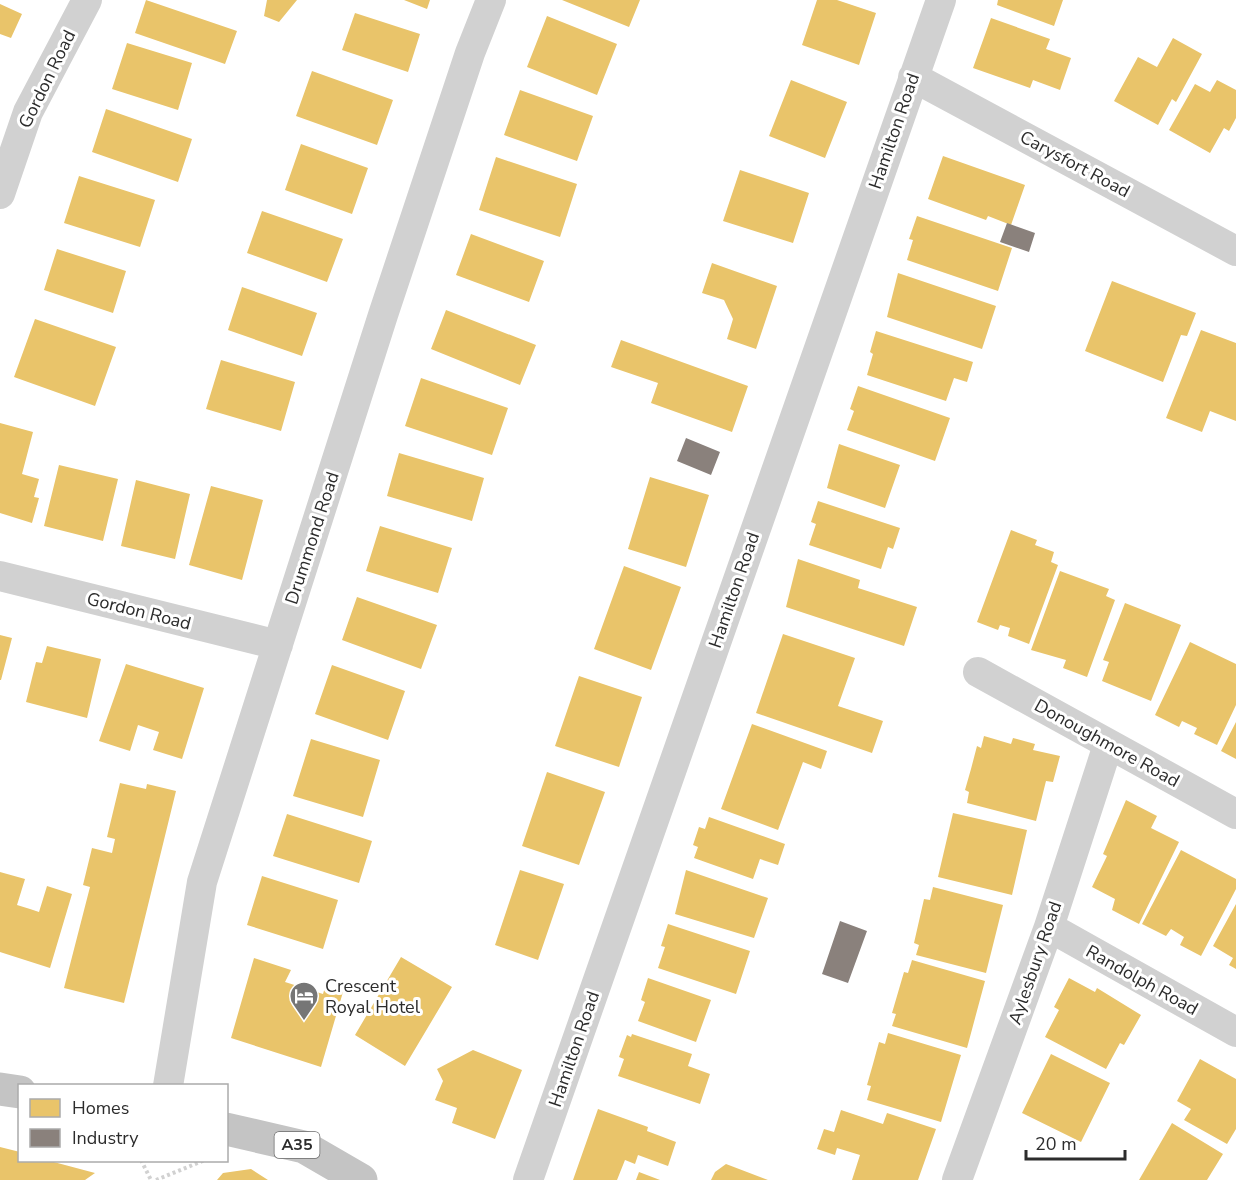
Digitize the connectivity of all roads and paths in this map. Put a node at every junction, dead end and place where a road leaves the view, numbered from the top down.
1 (87, 0) edge
2 (491, 0) edge
3 (941, 0) edge
4 (913, 77) junction
5 (0, 194) edge
6 (1236, 251) edge
7 (0, 576) edge
8 (278, 645) junction
9 (978, 672) dead end
10 (1108, 745) junction
11 (1236, 814) edge
12 (1049, 927) junction
13 (1236, 1032) edge
14 (168, 1084) edge
15 (0, 1089) edge
16 (18, 1092) edge
17 (228, 1129) edge
18 (142, 1162) edge
19 (202, 1162) edge
20 (153, 1180) edge
21 (361, 1180) edge
22 (528, 1180) edge
23 (957, 1180) edge

1 - 5 street, Gordon Road
2 - 8 street, Drummond Road
3 - 4 street, Hamilton Road
4 - 6 street, Carysfort Road
4 - 22 street, Hamilton Road
7 - 8 street, Gordon Road
8 - 14 street, Drummond Road
9 - 10 street, Donoughmore Road
10 - 11 street, Donoughmore Road
10 - 12 street, Aylesbury Road
12 - 13 street, Randolph Road
12 - 23 street, Aylesbury Road
15 - 16 main road
17 - 21 main road, A35
18 - 20 path
19 - 20 path

